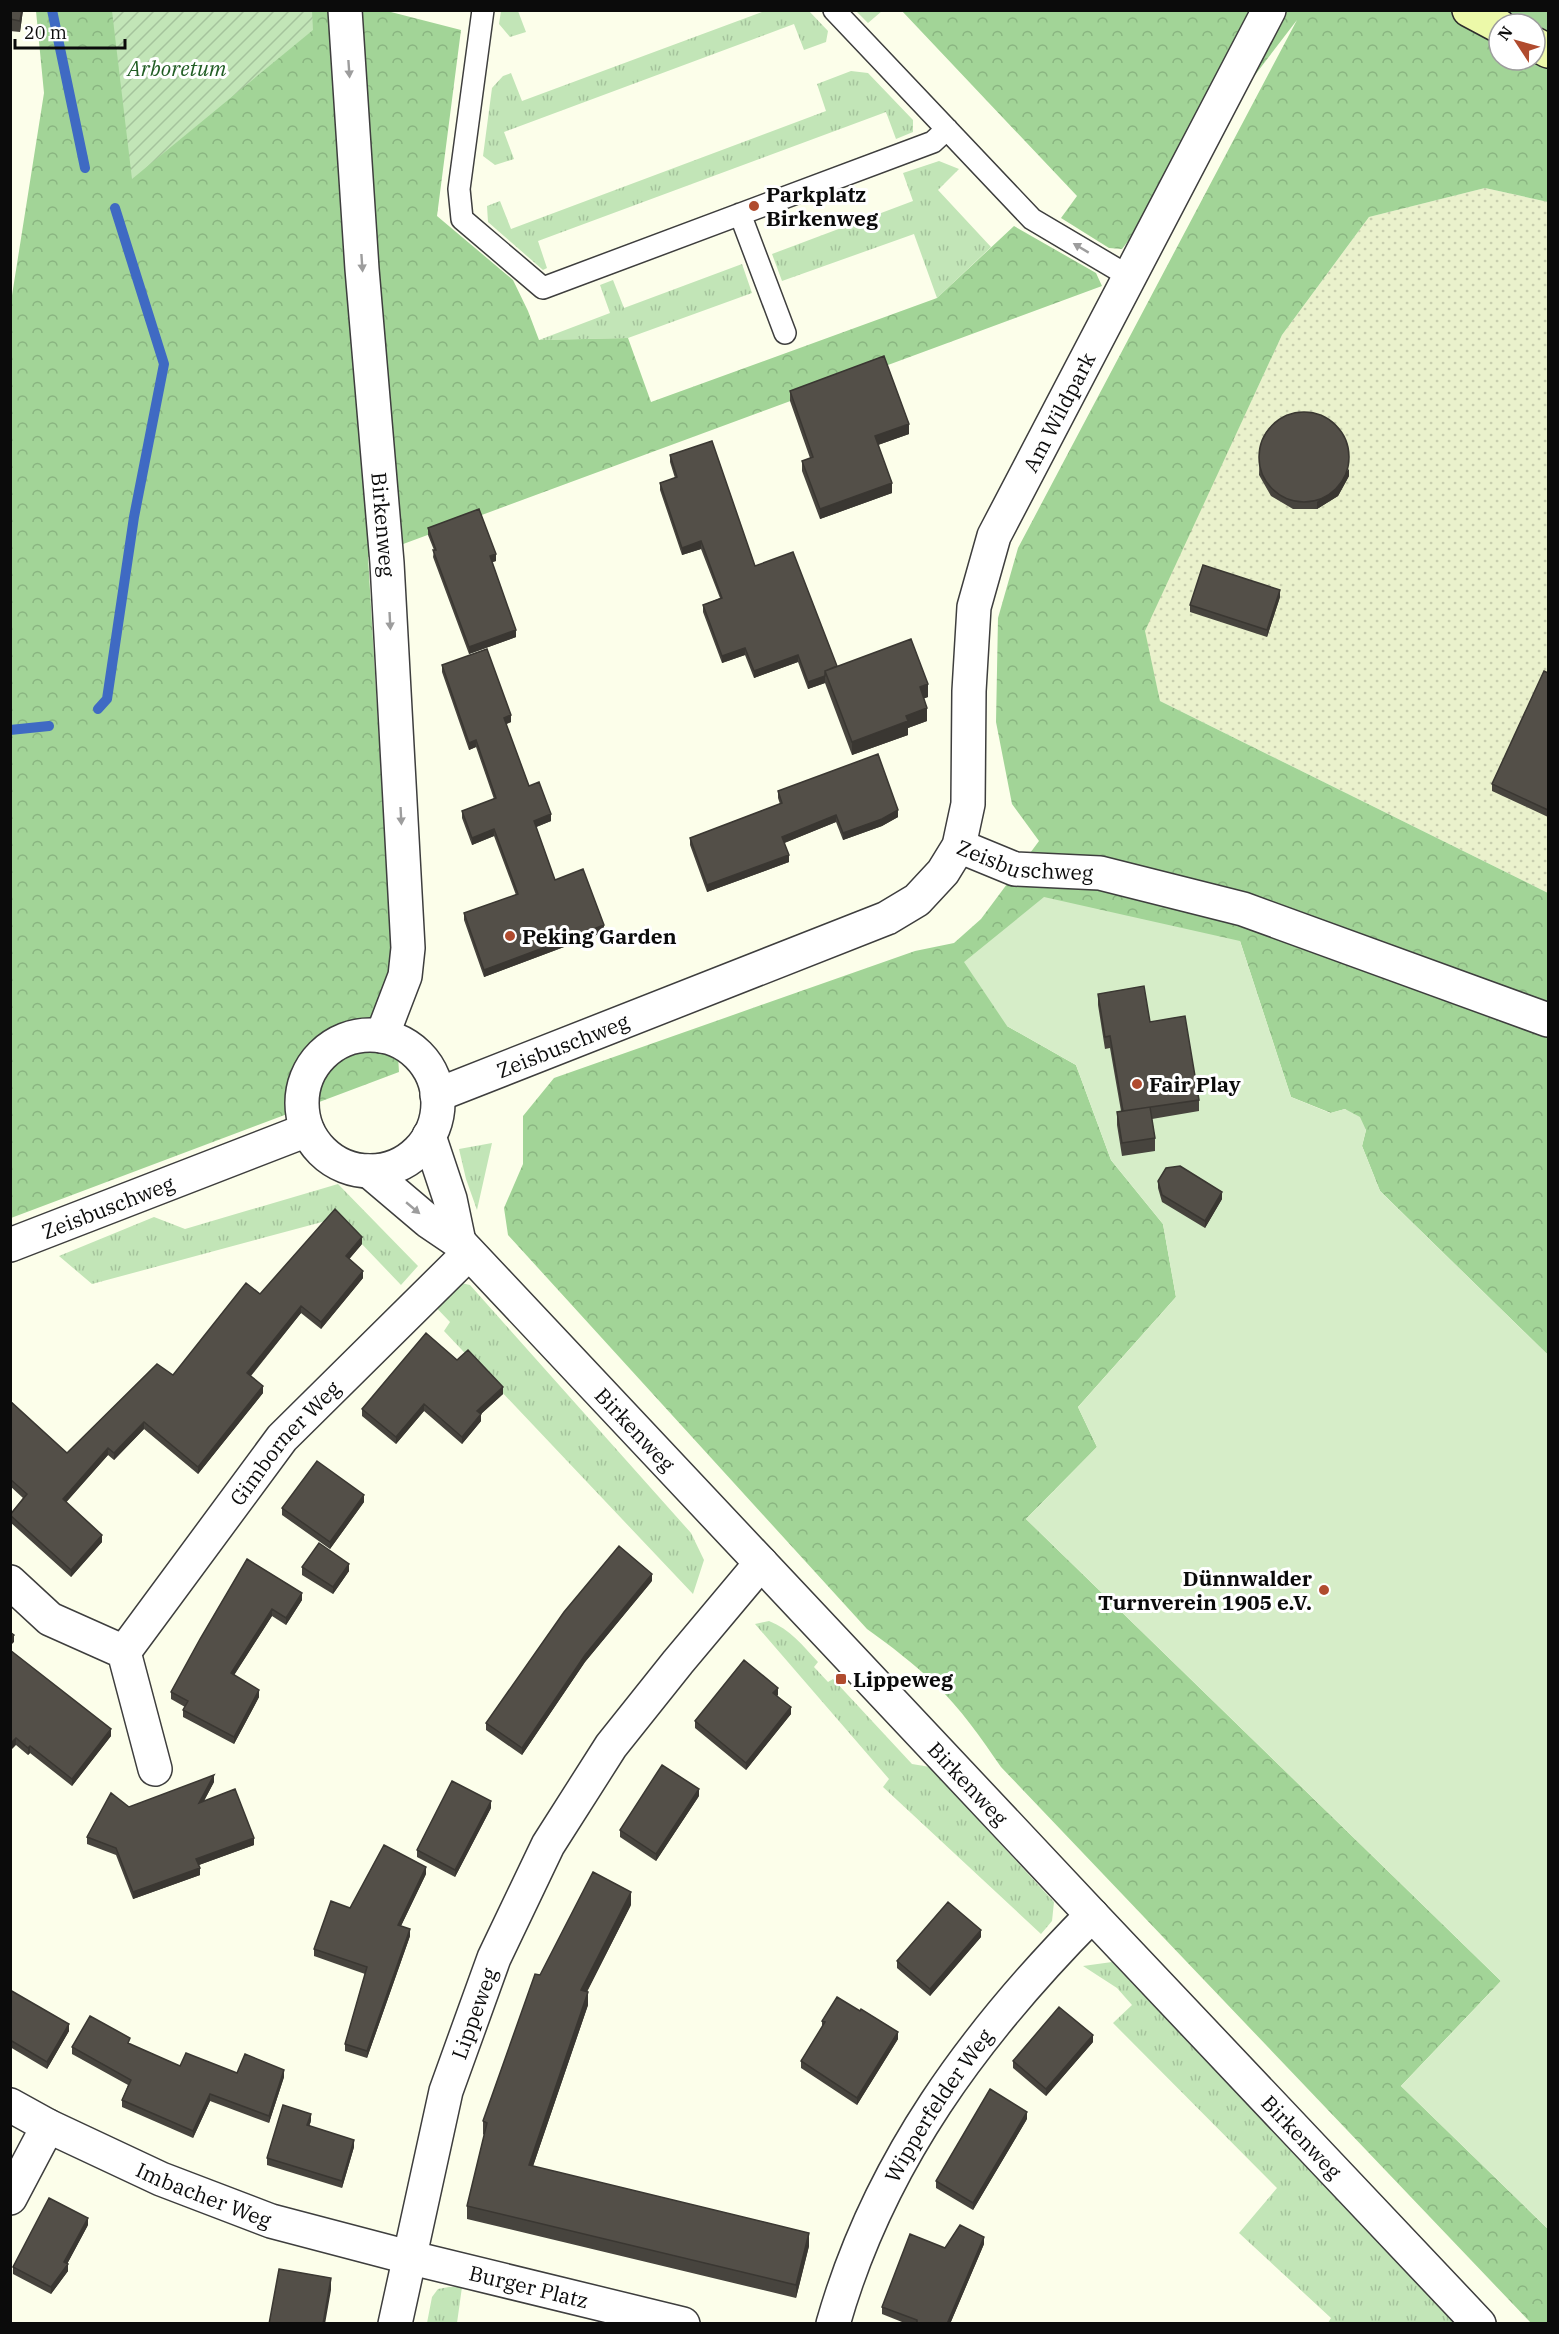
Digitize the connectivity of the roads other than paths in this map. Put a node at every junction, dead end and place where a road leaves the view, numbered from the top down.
1 (345, 10) edge
2 (834, 10) edge
3 (1269, 10) edge
4 (1469, 10) edge
5 (476, 12) edge
6 (1487, 20) edge
7 (946, 129) junction
8 (740, 214) junction
9 (1130, 278) junction
10 (785, 333) dead end
11 (959, 846) junction
12 (1548, 1020) edge
13 (382, 1036) junction
14 (437, 1095) junction
15 (307, 1130) junction
16 (429, 1136) junction
17 (369, 1171) junction
18 (10, 1245) edge
19 (464, 1248) junction
20 (761, 1563) junction
21 (10, 1582) edge
22 (124, 1652) junction
23 (155, 1769) dead end
24 (1092, 1915) junction
25 (10, 2106) edge
26 (48, 2126) junction
27 (10, 2198) edge
28 (408, 2257) junction
29 (395, 2324) edge
30 (683, 2324) edge
31 (833, 2324) edge
32 (1479, 2324) edge

1 -> 13 street, Birkenweg
2 - 7 lane
3 - 9 street, Am Wildpark
4 - 6 main road
5 - 8 lane
7 - 8 lane
9 -> 7 lane
8 - 10 lane
9 - 11 street, Am Wildpark
11 - 12 street, Zeisbuschweg
11 - 14 street, Zeisbuschweg
13 - 14 street
13 - 15 street
14 - 16 street
15 - 17 street
15 - 18 street, Zeisbuschweg
16 - 17 street
16 - 19 street
17 -> 19 street, Birkenweg
19 - 20 street, Birkenweg
19 - 22 street, Gimborner Weg
20 - 24 street, Birkenweg
20 - 28 street, Lippeweg
21 - 22 street
22 - 23 street
24 - 31 street, Wipperfelder Weg
24 - 32 street, Birkenweg
25 - 26 street, Imbacher Weg
26 - 27 street
26 - 28 street, Imbacher Weg
28 - 29 street, Lippeweg
28 - 30 street, Burger Platz

